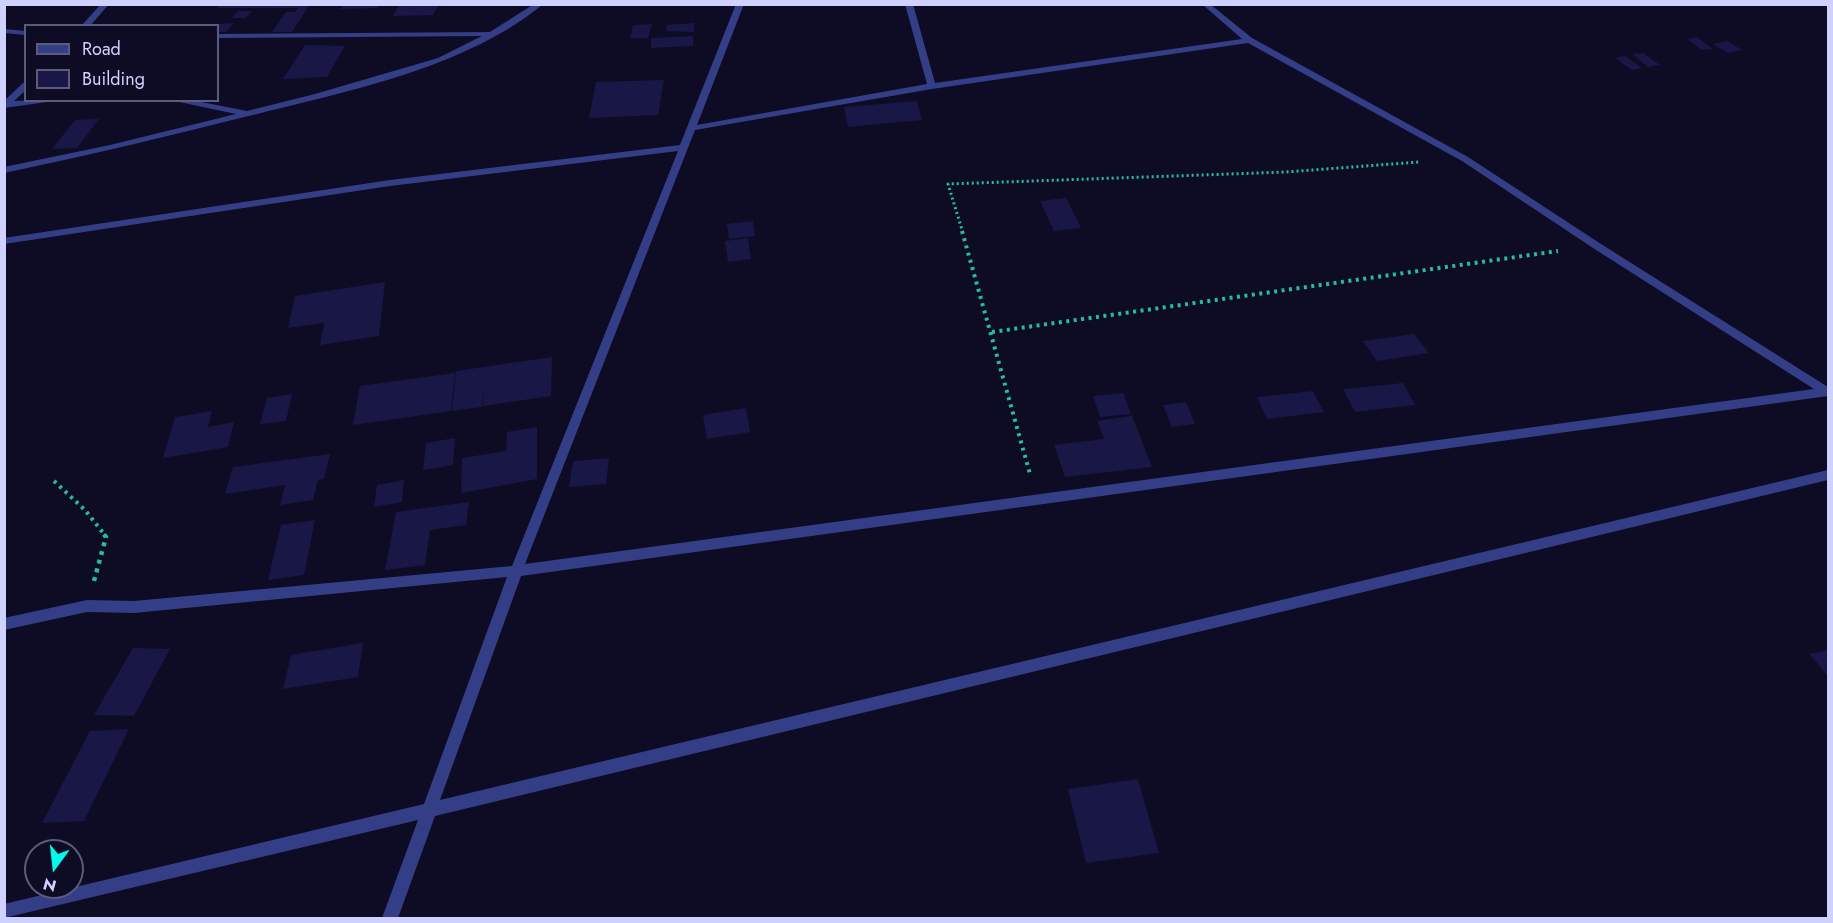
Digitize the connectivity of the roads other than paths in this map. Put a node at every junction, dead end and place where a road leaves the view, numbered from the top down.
1 (106, 4) edge
2 (540, 4) edge
3 (740, 4) edge
4 (909, 4) edge
5 (1205, 4) edge
6 (87, 24) edge
7 (4, 32) edge
8 (24, 33) edge
9 (493, 34) junction
10 (219, 36) edge
11 (1249, 40) junction
12 (24, 86) edge
13 (932, 86) junction
14 (28, 102) edge
15 (186, 102) edge
16 (5, 105) edge
17 (250, 113) junction
18 (692, 128) junction
19 (685, 147) junction
20 (4, 170) edge
21 (4, 241) edge
22 (1828, 391) edge
23 (1828, 475) edge
24 (516, 571) junction
25 (4, 624) edge
26 (429, 811) junction
27 (4, 912) edge
28 (390, 918) edge

1 - 6 street
2 - 9 street
3 - 18 street
4 - 13 street
5 - 11 street
7 - 8 street
9 - 10 street
9 - 17 street
11 - 13 street
11 - 22 street
12 - 16 street
13 - 18 street
14 - 16 street
15 - 17 street
17 - 20 street
18 - 19 street
19 - 21 street
19 - 24 street
22 - 24 street
23 - 26 street
24 - 25 street
24 - 26 street
26 - 27 street
26 - 28 street

